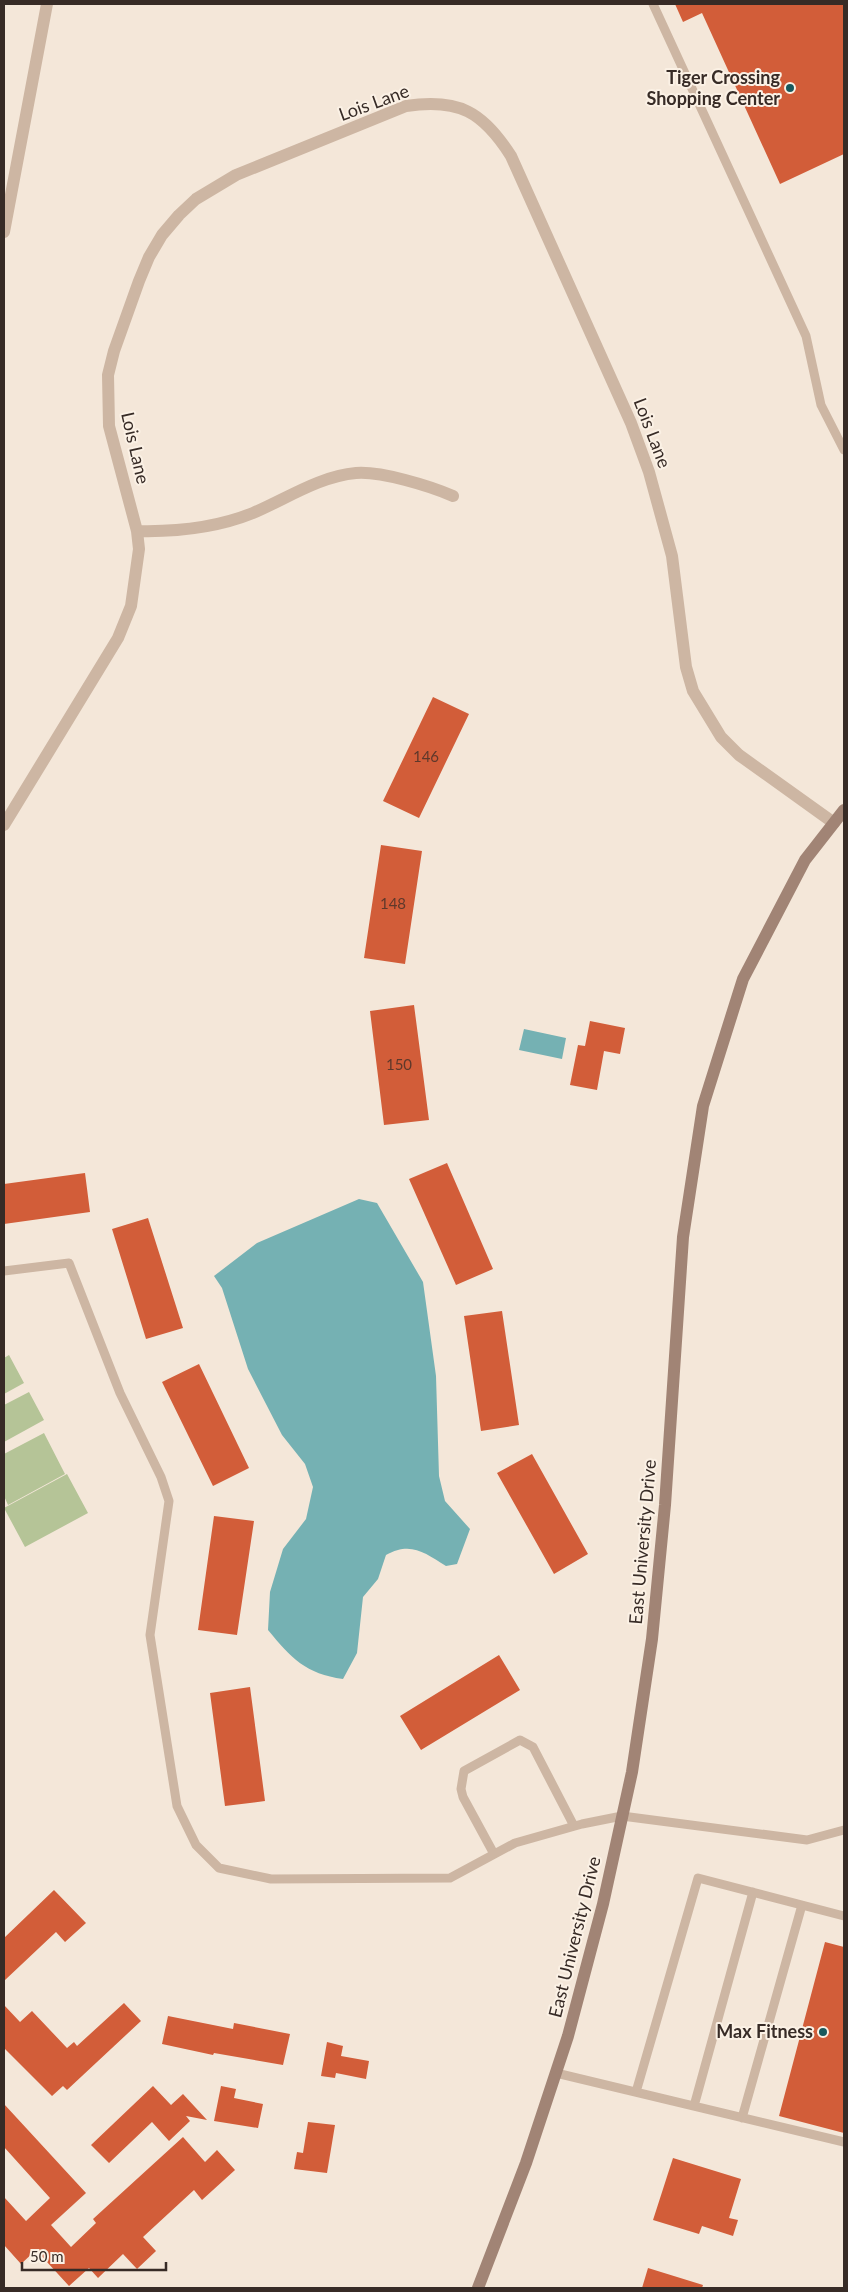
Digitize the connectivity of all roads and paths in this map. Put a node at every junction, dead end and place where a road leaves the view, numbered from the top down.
1 (47, 4) edge
2 (653, 4) edge
3 (4, 232) edge
4 (844, 450) edge
5 (453, 496) dead end
6 (137, 531) junction
7 (844, 810) edge
8 (834, 823) junction
9 (4, 825) edge
10 (4, 1272) edge
11 (622, 1816) junction
12 (574, 1826) junction
13 (844, 1830) edge
14 (494, 1854) junction
15 (753, 1892) junction
16 (802, 1905) junction
17 (844, 1916) edge
18 (556, 2073) junction
19 (636, 2092) junction
20 (694, 2106) junction
21 (742, 2118) junction
22 (844, 2142) edge
23 (478, 2288) edge

1 - 3 street
2 - 4 lane
5 - 6 street
6 - 8 street, Lois Lane
6 - 9 street, Lois Lane
7 - 8 main road, East University Drive
8 - 11 main road, East University Drive
10 - 14 lane
11 - 12 lane
11 - 13 lane
11 - 18 main road, East University Drive
12 - 14 lane
12 - 14 lane
15 - 16 lane
15 - 19 lane
15 - 20 lane
16 - 17 lane
16 - 21 lane
18 - 19 lane
18 - 23 main road, East University Drive
19 - 20 lane
20 - 21 lane
21 - 22 lane

